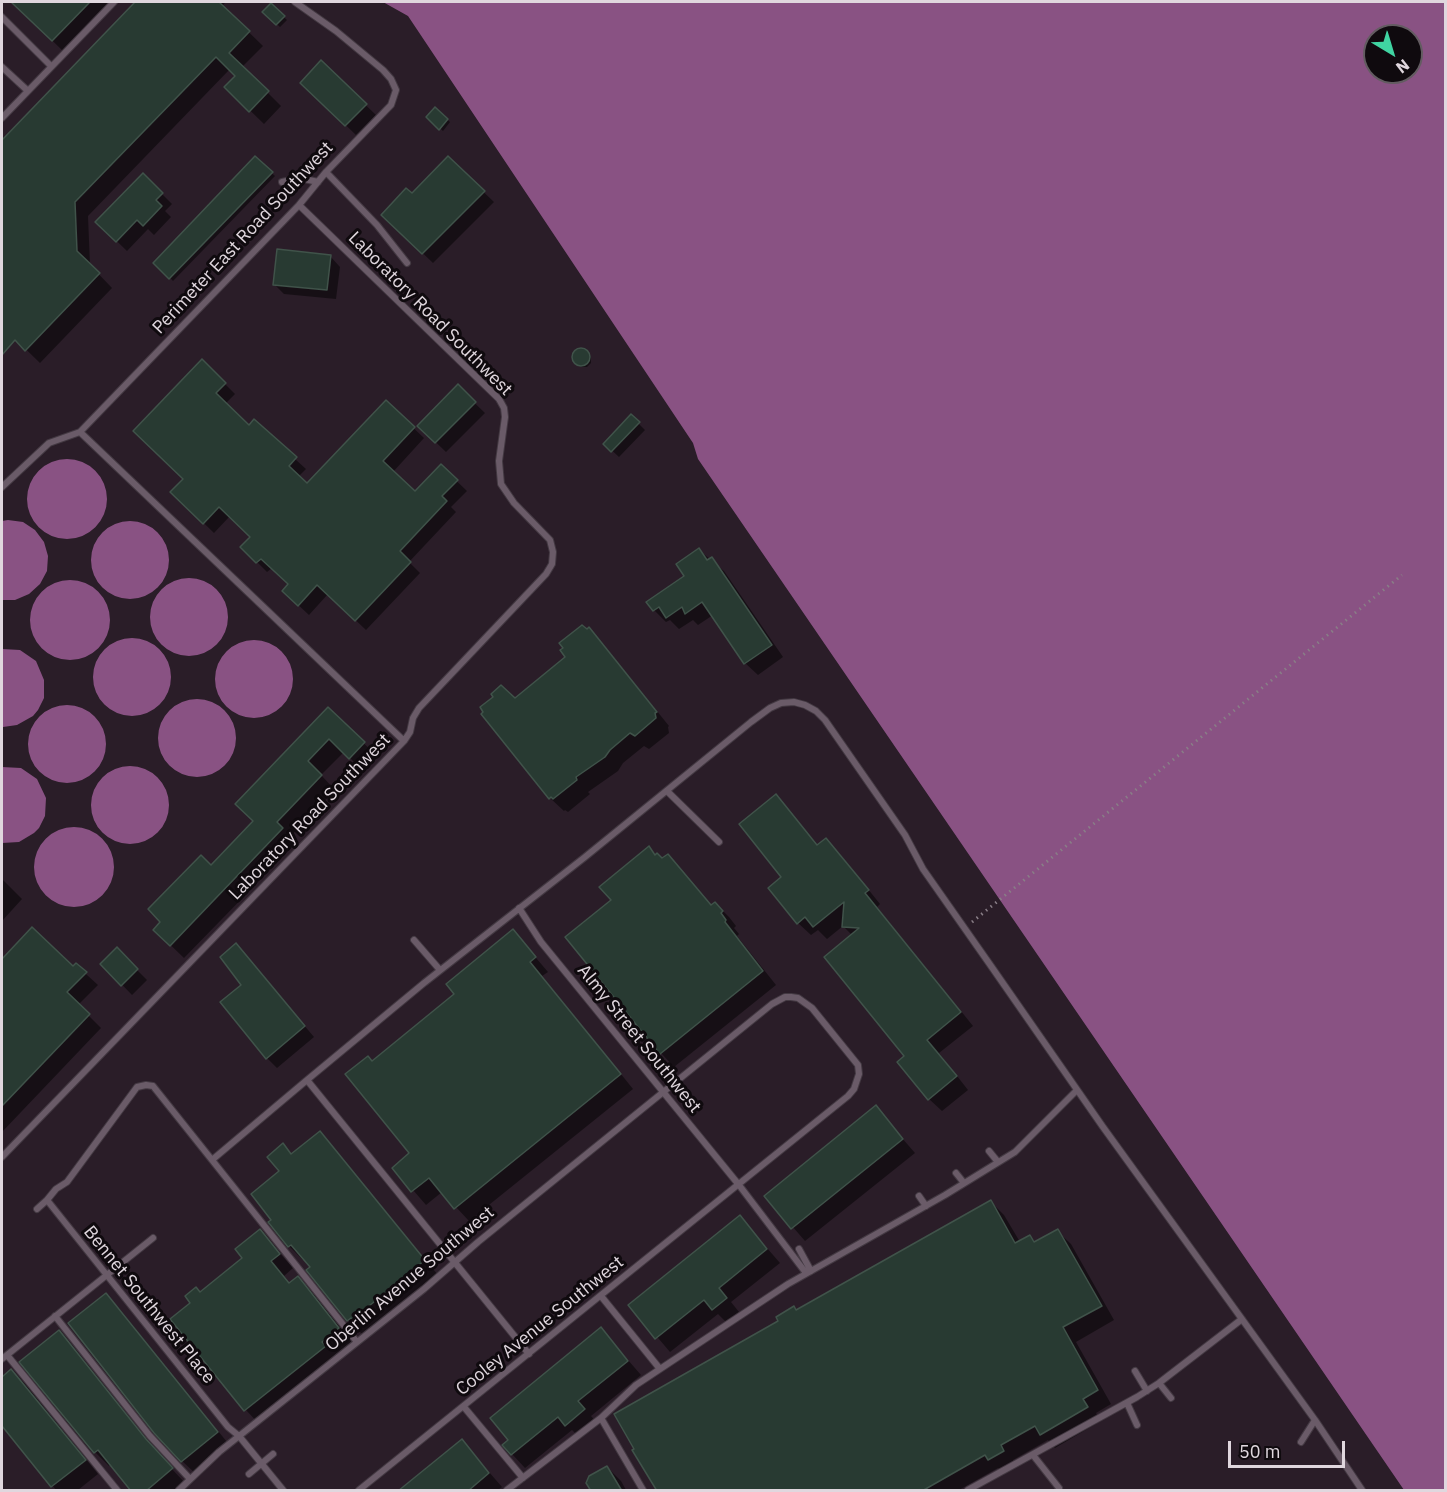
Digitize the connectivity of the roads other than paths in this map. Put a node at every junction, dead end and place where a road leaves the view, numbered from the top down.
1 (114, 2) edge
2 (295, 2) edge
3 (2, 17) edge
4 (51, 66) junction
5 (2, 67) edge
6 (28, 91) junction
7 (2, 118) edge
8 (326, 172) junction
9 (282, 182) dead end
10 (318, 182) junction
11 (299, 205) junction
12 (407, 263) dead end
13 (80, 432) junction
14 (2, 487) edge
15 (404, 741) junction
16 (667, 791) junction
17 (719, 842) dead end
18 (519, 908) junction
19 (414, 940) dead end
20 (440, 970) junction
21 (307, 1080) junction
22 (1077, 1090) junction
23 (662, 1093) junction
24 (989, 1151) dead end
25 (2, 1157) edge
26 (212, 1160) junction
27 (998, 1162) junction
28 (956, 1173) dead end
29 (964, 1183) junction
30 (739, 1185) junction
31 (919, 1196) dead end
32 (47, 1200) junction
33 (926, 1206) junction
34 (37, 1209) dead end
35 (153, 1238) dead end
36 (799, 1249) dead end
37 (454, 1263) junction
38 (809, 1272) junction
39 (106, 1275) junction
40 (602, 1296) junction
41 (55, 1316) junction
42 (1242, 1319) junction
43 (357, 1342) junction
44 (529, 1354) junction
45 (4, 1357) edge
46 (660, 1369) junction
47 (1135, 1371) dead end
48 (1159, 1383) junction
49 (1147, 1391) junction
50 (1171, 1398) dead end
51 (1127, 1403) junction
52 (464, 1407) junction
53 (601, 1418) junction
54 (1315, 1420) junction
55 (1137, 1425) dead end
56 (239, 1436) junction
57 (1301, 1442) dead end
58 (273, 1454) dead end
59 (1033, 1455) junction
60 (261, 1464) junction
61 (249, 1474) dead end
62 (523, 1478) junction
63 (190, 1479) junction
64 (1059, 1488) dead end
65 (117, 1491) edge
66 (179, 1491) edge
67 (283, 1491) edge
68 (359, 1491) edge
69 (507, 1491) edge
70 (644, 1491) edge
71 (969, 1491) edge
72 (1362, 1491) edge

1 - 4 lane
2 - 8 lane, Perimeter East Road Southwest
3 - 4 lane
4 - 6 lane
5 - 6 lane
6 - 7 lane
8 - 10 lane, Perimeter East Road Southwest
8 - 12 lane
9 - 10 lane
10 - 11 lane, Perimeter East Road Southwest
11 - 13 lane, Perimeter East Road Southwest
11 - 15 lane, Laboratory Road Southwest
13 - 14 lane, Perimeter East Road Southwest
13 - 15 lane
15 - 25 lane, Laboratory Road Southwest
16 - 17 lane
16 - 18 lane
16 - 22 lane
18 - 20 lane
18 - 23 lane, Almy Street Southwest
19 - 20 lane
20 - 21 lane
21 - 26 lane
21 - 37 lane
22 - 27 lane
22 - 42 lane
23 - 30 lane, Almy Street Southwest
23 - 30 lane, Oberlin Avenue Southwest
23 - 37 lane, Oberlin Avenue Southwest
24 - 27 lane
26 - 32 lane
26 - 43 lane
27 - 29 lane
28 - 29 lane
29 - 33 lane
30 - 38 lane, Almy Street Southwest
30 - 40 lane, Cooley Avenue Southwest
31 - 33 lane
32 - 34 lane
32 - 39 lane, Bennet Southwest Place
33 - 38 lane
35 - 39 lane
36 - 38 lane
37 - 43 lane, Oberlin Avenue Southwest
37 - 44 lane
38 - 46 lane
39 - 41 lane
39 - 56 lane, Bennet Southwest Place
40 - 44 lane, Cooley Avenue Southwest
40 - 46 lane
41 - 45 lane
41 - 63 lane
42 - 48 lane
42 - 54 lane
43 - 56 lane, Oberlin Avenue Southwest
44 - 52 lane, Cooley Avenue Southwest
45 - 65 lane
46 - 53 lane
47 - 49 lane
48 - 49 lane
48 - 50 lane
49 - 51 lane
51 - 55 lane
51 - 59 lane
52 - 62 lane
52 - 68 lane, Cooley Avenue Southwest
53 - 62 lane
53 - 70 lane
54 - 57 lane
54 - 72 lane
56 - 60 lane, Bennet Southwest Place
56 - 63 lane, Oberlin Avenue Southwest
58 - 60 lane
59 - 64 lane
59 - 71 lane
60 - 61 lane
60 - 67 lane, Bennet Southwest Place
62 - 69 lane
63 - 66 lane, Oberlin Avenue Southwest

